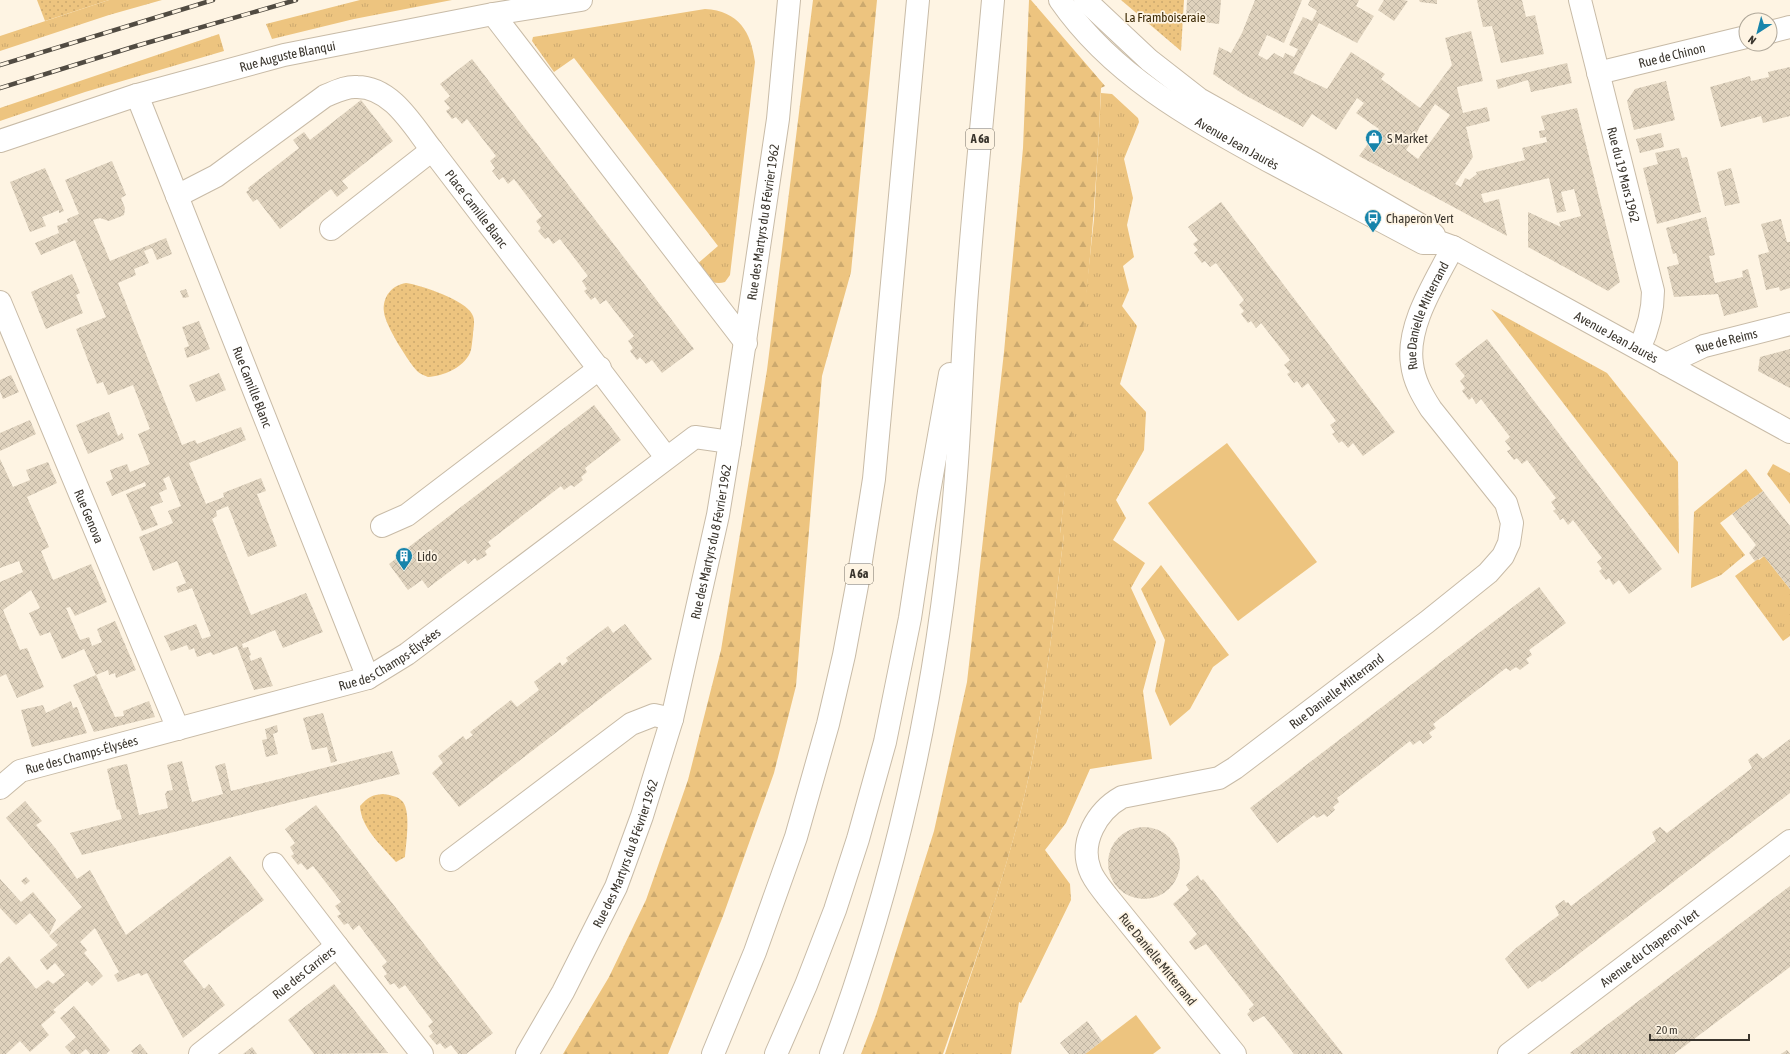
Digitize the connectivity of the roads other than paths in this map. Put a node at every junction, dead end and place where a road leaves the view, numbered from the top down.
1 (581, 0) edge
2 (789, 0) edge
3 (918, 0) edge
4 (993, 0) edge
5 (1060, 0) edge
6 (1085, 0) edge
7 (1580, 0) edge
8 (493, 14) junction
9 (1790, 27) edge
10 (1778, 30) edge
11 (1738, 39) edge
12 (1598, 73) junction
13 (137, 95) junction
14 (0, 141) edge
15 (432, 150) junction
16 (177, 196) junction
17 (331, 229) dead end
18 (1447, 245) junction
19 (968, 279) junction
20 (0, 302) edge
21 (1790, 324) edge
22 (746, 343) junction
23 (1639, 349) junction
24 (1666, 364) junction
25 (600, 368) junction
26 (1790, 432) edge
27 (730, 442) junction
28 (666, 457) junction
29 (382, 526) dead end
30 (368, 678) junction
31 (672, 719) junction
32 (178, 729) junction
33 (0, 788) edge
34 (1790, 841) edge
35 (451, 860) dead end
36 (274, 864) dead end
37 (337, 946) junction
38 (1520, 1051) edge
39 (200, 1054) edge
40 (422, 1054) edge
41 (527, 1054) edge
42 (713, 1054) edge
43 (776, 1054) edge
44 (831, 1054) edge
45 (1235, 1054) edge

1 - 8 main road, Rue Auguste Blanqui
2 - 22 main road, Rue des Martyrs du 8 Février 1962
3 - 42 main road, A 6a
4 - 19 main road, A 6a
5 - 18 main road, Avenue Jean Jaurès
6 - 18 main road, Avenue Jean Jaurès
7 - 12 main road, Rue du 19 Mars 1962
8 - 13 main road, Rue Auguste Blanqui
8 - 22 main road
9 - 10 main road
11 - 12 main road, Rue de Chinon
12 - 23 main road, Rue du 19 Mars 1962
13 - 14 main road, Rue Auguste Blanqui
13 - 16 main road, Rue Camille Blanc
15 - 16 main road, Place Camille Blanc
15 - 17 main road
15 - 25 main road, Place Camille Blanc
16 - 30 main road, Rue Camille Blanc
18 - 23 main road, Avenue Jean Jaurès
18 - 45 main road, Rue Danielle Mitterrand
19 - 43 main road
19 - 44 main road, A 6a
20 - 32 main road, Rue Genova
21 - 24 main road, Rue de Reims
22 - 27 main road, Rue des Martyrs du 8 Février 1962
23 - 24 main road, Avenue Jean Jaurès
24 - 26 main road, Avenue Jean Jaurès
25 - 28 main road, Place Camille Blanc
25 - 29 main road
27 - 28 main road, Rue des Champs-Élysées
27 - 31 main road, Rue des Martyrs du 8 Février 1962
28 - 30 main road, Rue des Champs-Élysées
30 - 32 main road, Rue des Champs-Élysées
31 - 35 main road
31 - 41 main road, Rue des Martyrs du 8 Février 1962
32 - 33 main road, Rue des Champs-Élysées
34 - 38 main road, Avenue du Chaperon Vert
36 - 37 main road
37 - 39 main road, Rue des Carriers
37 - 40 main road, Rue des Carriers

